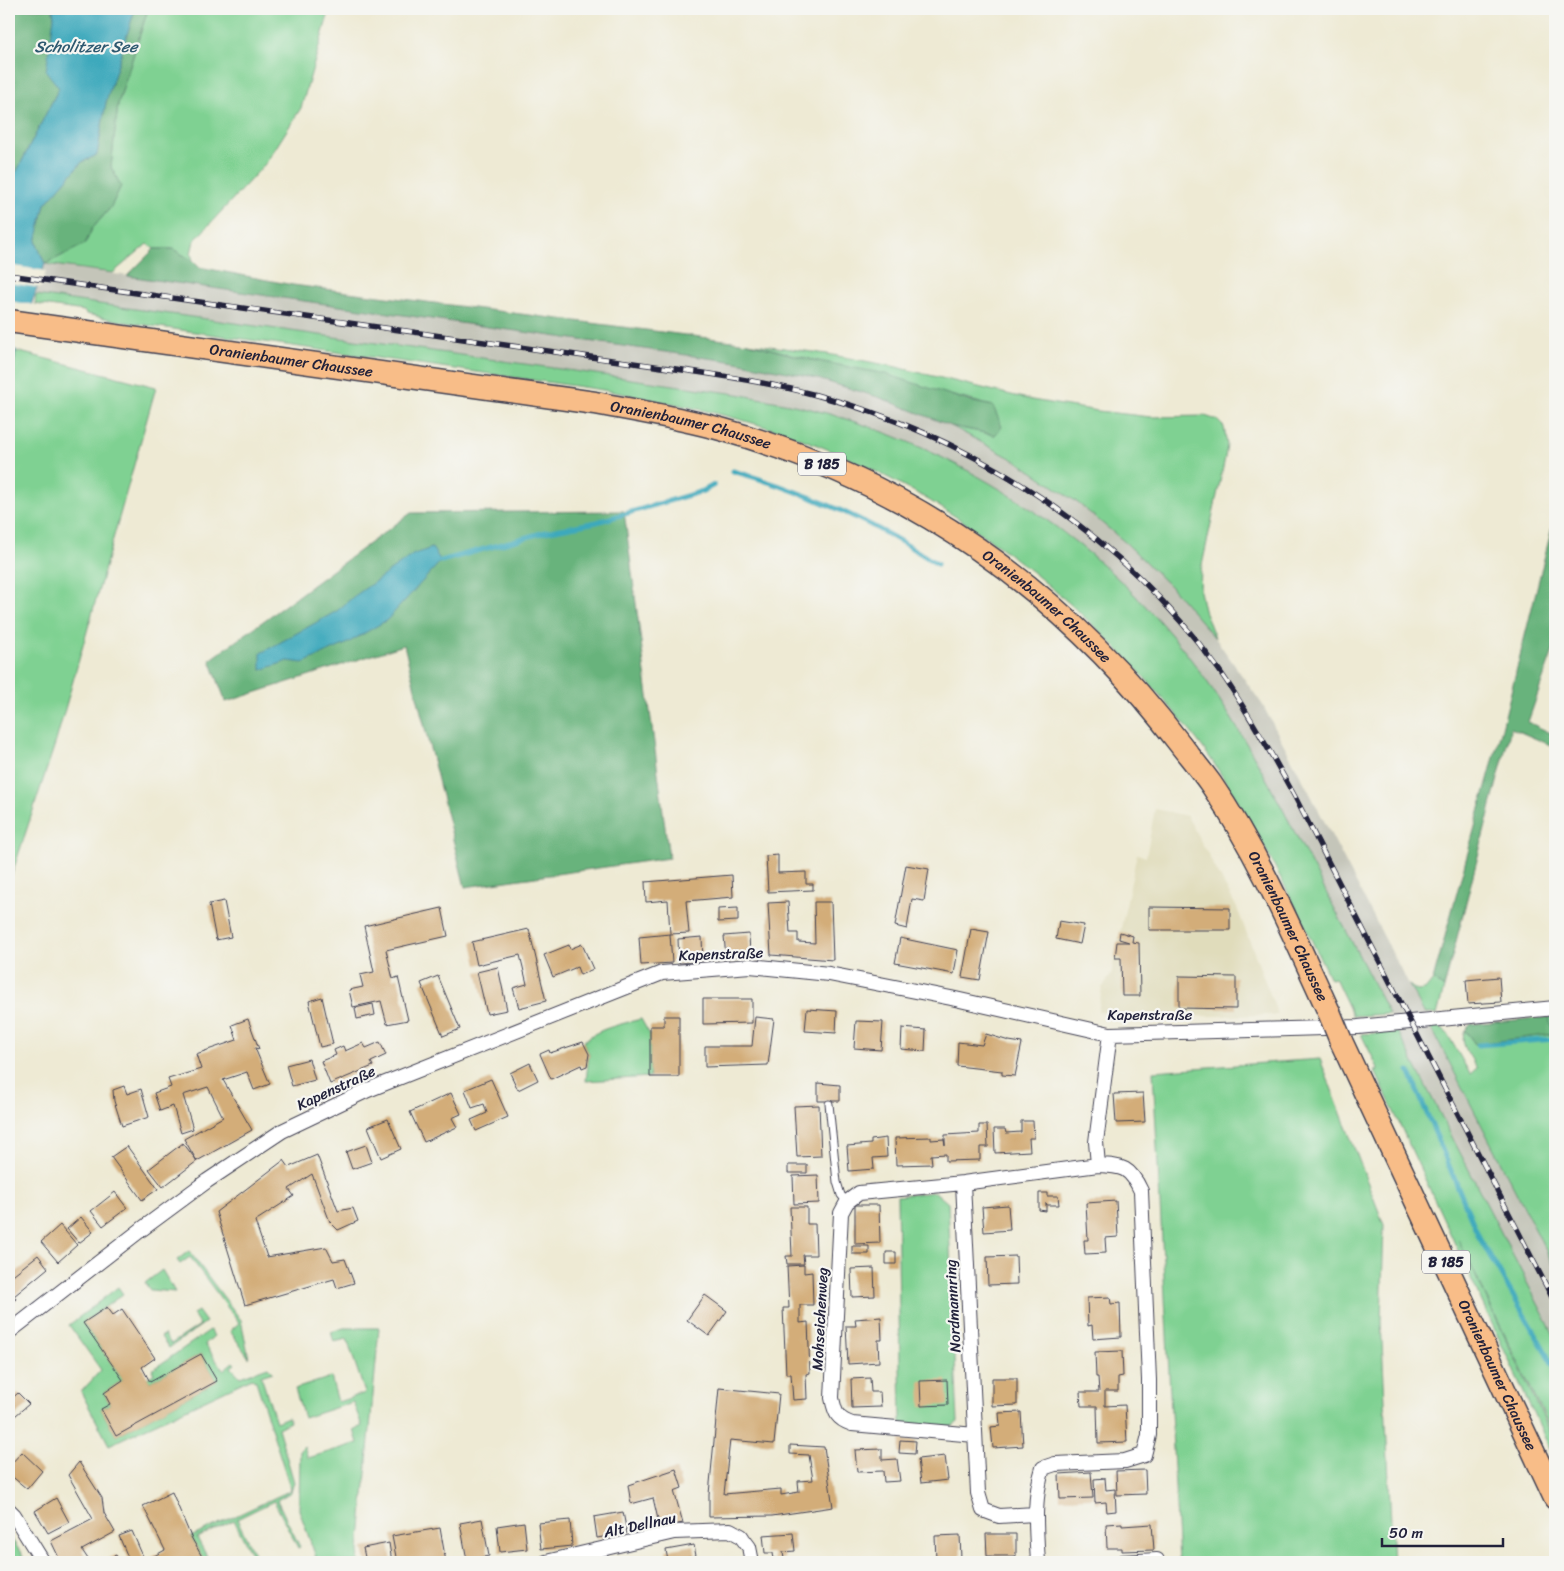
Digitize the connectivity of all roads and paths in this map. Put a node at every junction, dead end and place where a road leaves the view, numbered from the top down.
1 (9, 321) edge
2 (1555, 1008) edge
3 (1110, 1034) junction
4 (829, 1104) dead end
5 (1098, 1165) junction
6 (963, 1183) junction
7 (847, 1202) junction
8 (9, 1332) edge
9 (975, 1435) junction
10 (1555, 1498) edge
11 (9, 1510) edge
12 (1035, 1514) junction
13 (1157, 1560) dead end
14 (43, 1562) edge
15 (546, 1562) edge
16 (752, 1562) edge
17 (1038, 1562) edge
18 (1122, 1562) edge

1 - 10 main road, Oranienbaumer Chaussee / B 185, bridge
2 - 3 street, Kapenstraße
3 - 5 street
3 - 8 street, Kapenstraße
4 - 7 lane
5 - 6 street
5 - 12 street
6 - 7 street
6 - 9 street, Nordmannring
7 - 9 street, Mohseichenweg
9 - 12 street, Nordmannring
11 - 14 street
12 - 17 street
13 - 18 street
15 - 16 street, Alt Dellnau

